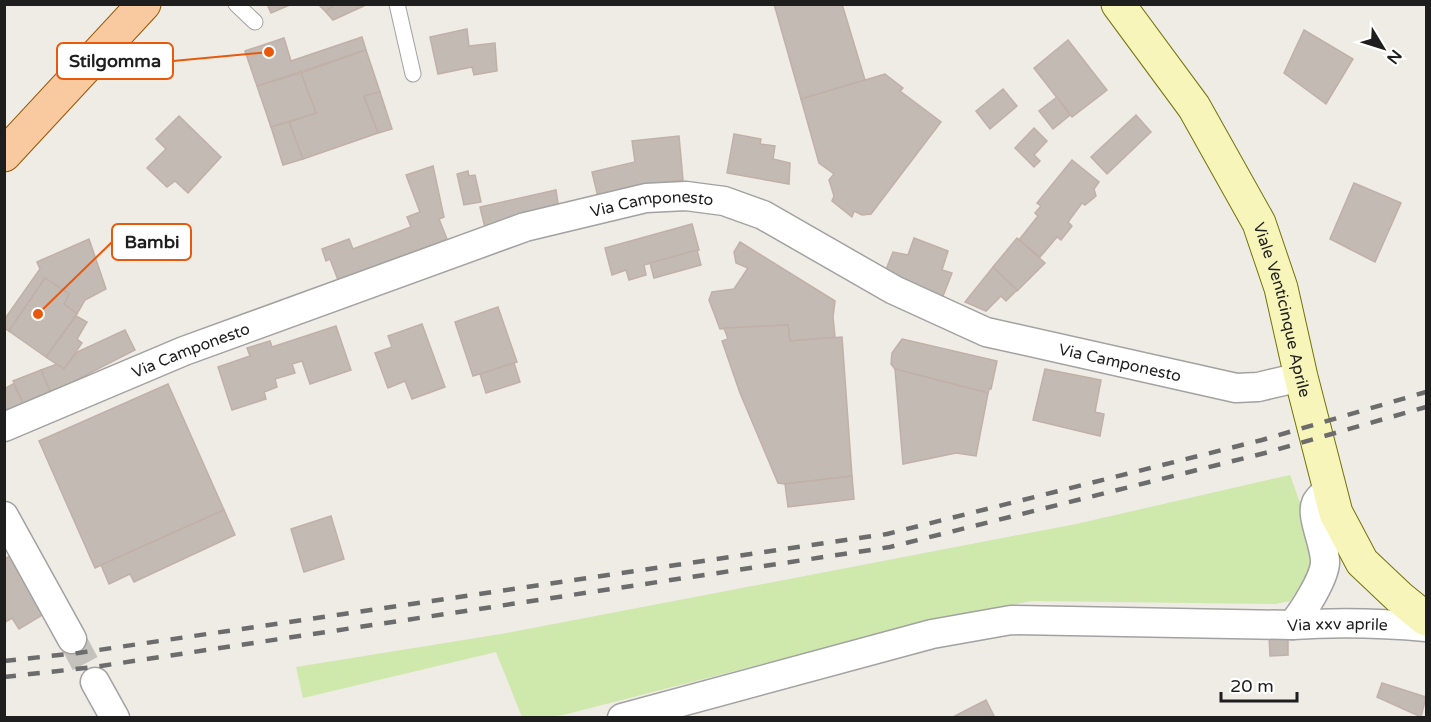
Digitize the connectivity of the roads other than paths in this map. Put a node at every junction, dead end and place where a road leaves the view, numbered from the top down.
1 (144, 4) edge
2 (236, 4) edge
3 (397, 4) edge
4 (1118, 4) edge
5 (255, 22) dead end
6 (413, 75) dead end
7 (4, 155) edge
8 (1300, 377) junction
9 (4, 427) edge
10 (1329, 489) junction
11 (4, 516) edge
12 (1426, 619) edge
13 (1292, 625) junction
14 (1426, 627) edge
15 (72, 639) tunnel mouth
16 (95, 682) tunnel mouth
17 (115, 717) edge
18 (622, 717) edge

1 - 7 main road
2 - 5 lane
3 - 6 lane
4 - 8 main road, Viale Venticinque Aprile
8 - 9 street, Via Camponesto
8 - 10 main road, Viale Venticinque Aprile
10 - 12 main road, Viale Venticinque Aprile
10 - 13 street, Via xxv aprile
11 - 15 street
13 - 14 street, Via xxv aprile
13 - 18 street
16 - 17 street

